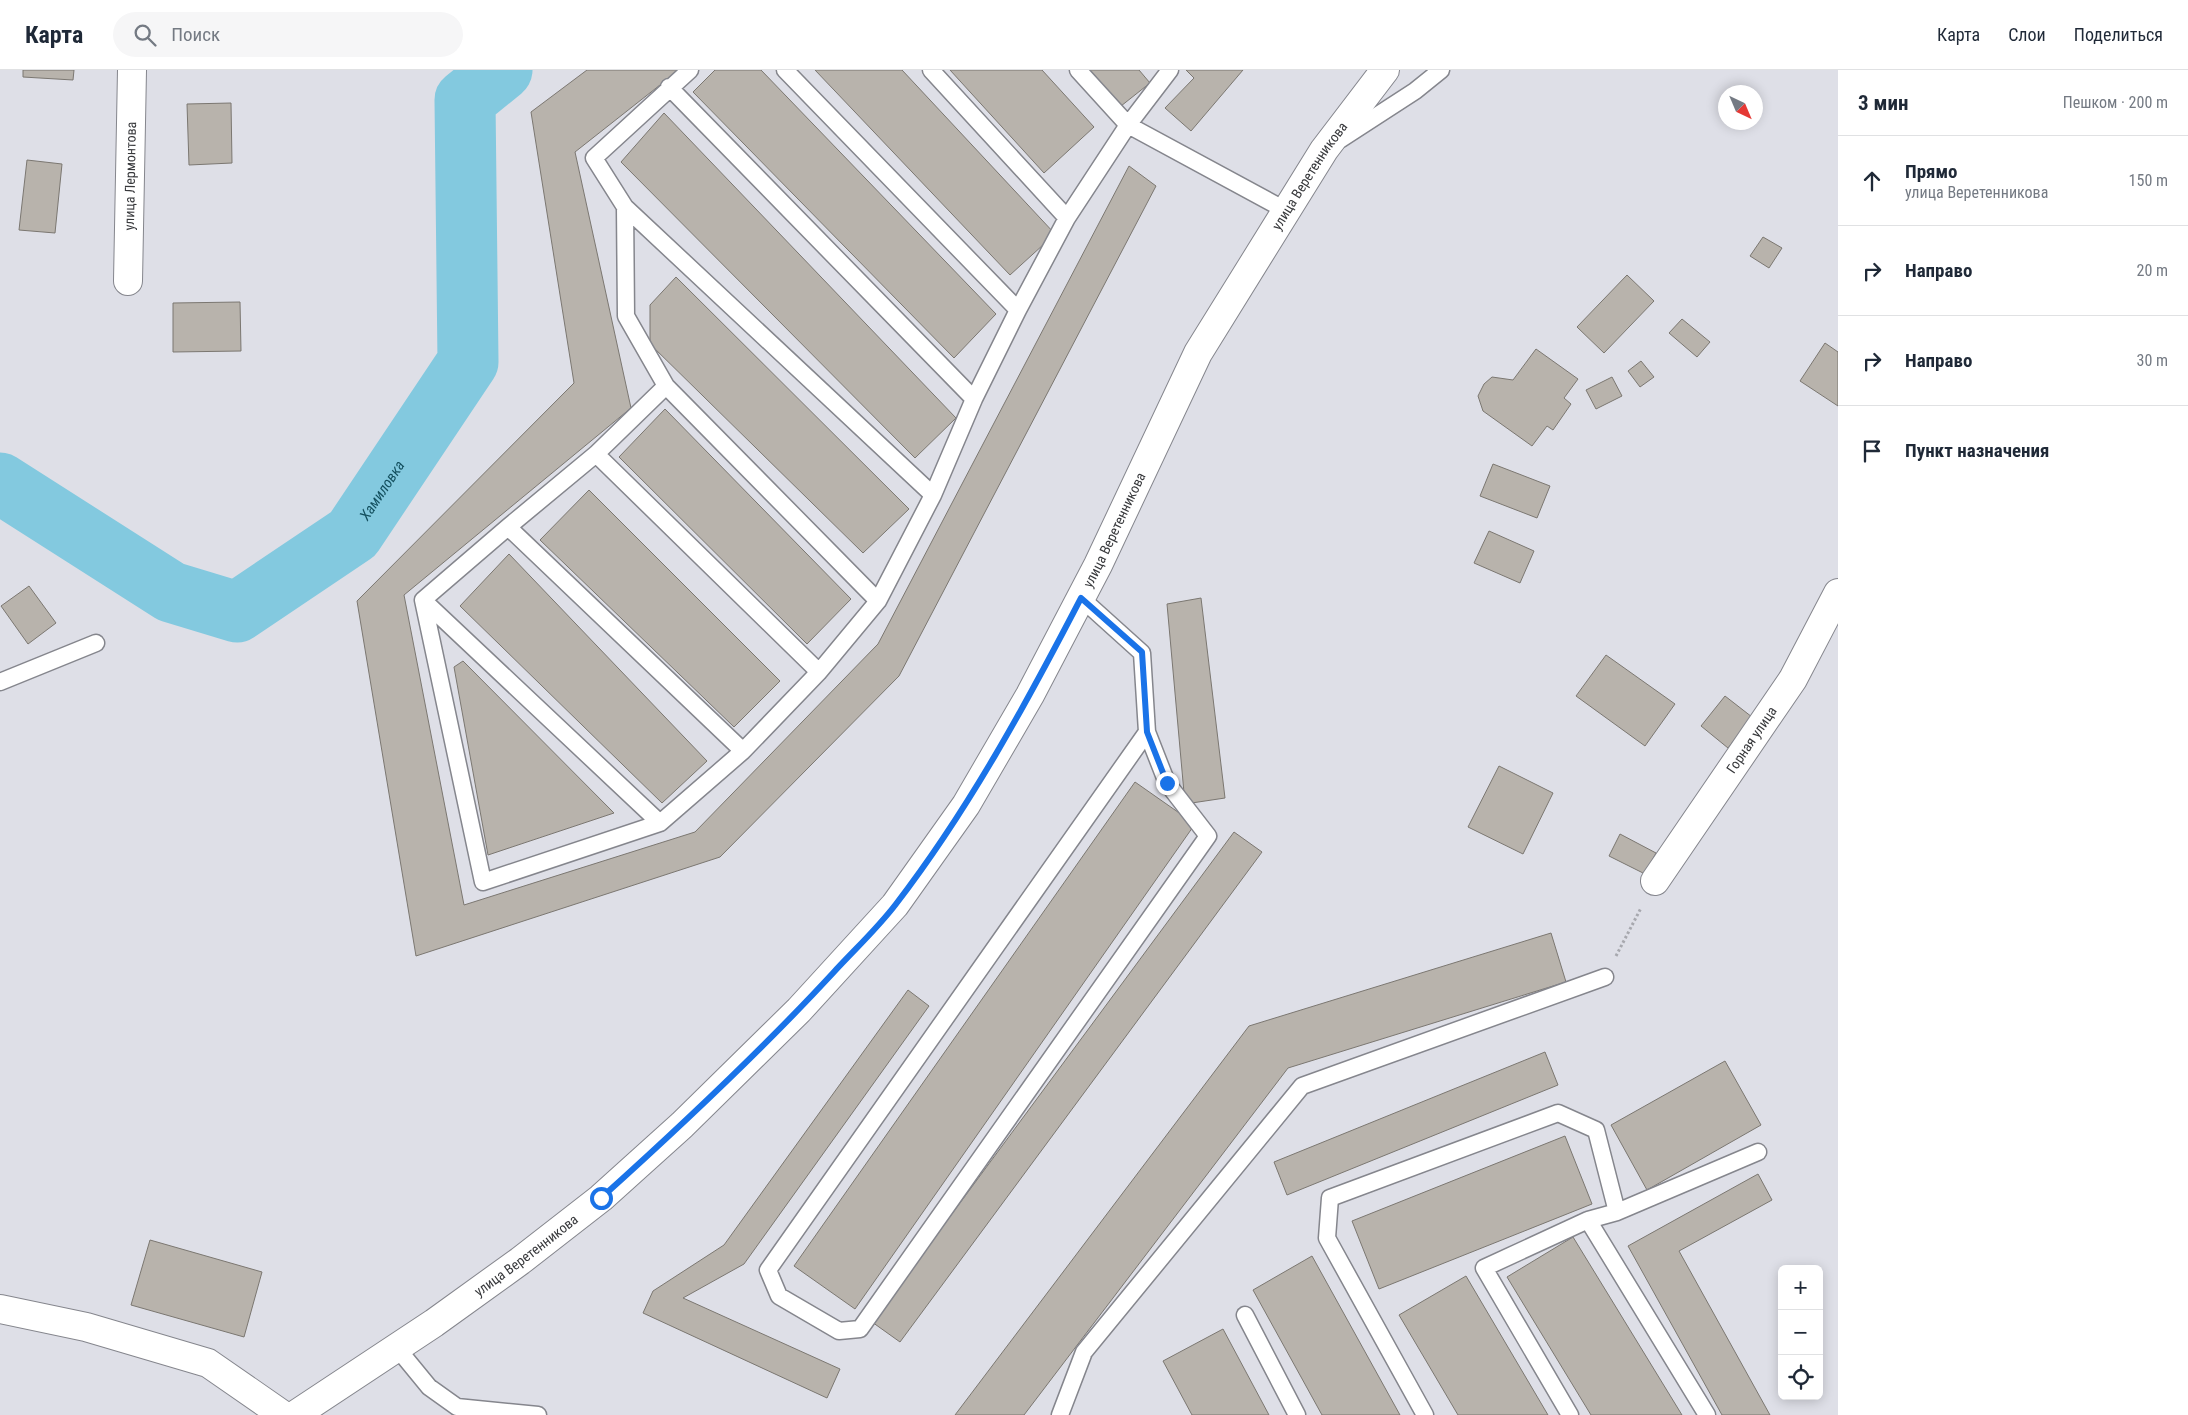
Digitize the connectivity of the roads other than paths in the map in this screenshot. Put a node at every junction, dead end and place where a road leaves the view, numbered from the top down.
1 (132, 70) edge
2 (690, 70) edge
3 (785, 70) edge
4 (931, 70) edge
5 (1078, 70) edge
6 (1170, 70) edge
7 (1385, 70) edge
8 (1441, 70) edge
9 (669, 87) junction
10 (1128, 125) junction
11 (1324, 150) junction
12 (625, 207) junction
13 (1287, 210) junction
14 (1067, 218) junction
15 (128, 282) dead end
16 (1018, 310) junction
17 (666, 386) junction
18 (974, 399) junction
19 (596, 454) junction
20 (932, 495) junction
21 (508, 527) junction
22 (1838, 593) edge
23 (1081, 598) junction
24 (424, 600) junction
25 (878, 601) junction
26 (96, 643) dead end
27 (819, 672) junction
28 (0, 682) edge
29 (1147, 732) junction
30 (743, 751) junction
31 (660, 823) junction
32 (1655, 881) road end
33 (1605, 978) road end
34 (1758, 1152) dead end
35 (1617, 1212) junction
36 (1588, 1220) junction
37 (0, 1309) edge
38 (1245, 1315) dead end
39 (397, 1348) junction
40 (283, 1415) edge
41 (295, 1415) edge
42 (538, 1415) edge
43 (1060, 1415) edge
44 (1297, 1415) edge
45 (1426, 1415) edge
46 (1570, 1415) edge
47 (1706, 1415) edge

1 - 15 main road, улица Лермонтова
2 - 9 lane
3 - 16 lane
4 - 14 lane
5 - 10 lane
6 - 10 lane
7 - 11 main road, улица Веретенникова
8 - 11 lane
9 - 12 lane
9 - 18 lane
10 - 13 lane
10 - 14 lane
11 - 13 main road, улица Веретенникова
12 - 17 lane
12 - 20 lane
13 - 23 main road, улица Веретенникова
14 - 16 lane
16 - 18 lane
17 - 19 lane
17 - 25 lane
18 - 20 lane
19 - 21 lane
19 - 27 lane
20 - 25 lane
21 - 24 lane
21 - 30 lane
22 - 32 main road, Горная улица
23 - 29 lane
23 - 39 main road, улица Веретенникова
24 - 31 lane
24 - 31 lane
25 - 27 lane
26 - 28 lane
27 - 30 lane
29 - 29 lane
30 - 31 lane
33 - 43 lane
34 - 35 lane
35 - 36 lane
35 - 45 lane
36 - 46 lane
36 - 47 lane
37 - 40 main road
38 - 44 lane
39 - 41 main road, улица Веретенникова
39 - 42 lane

